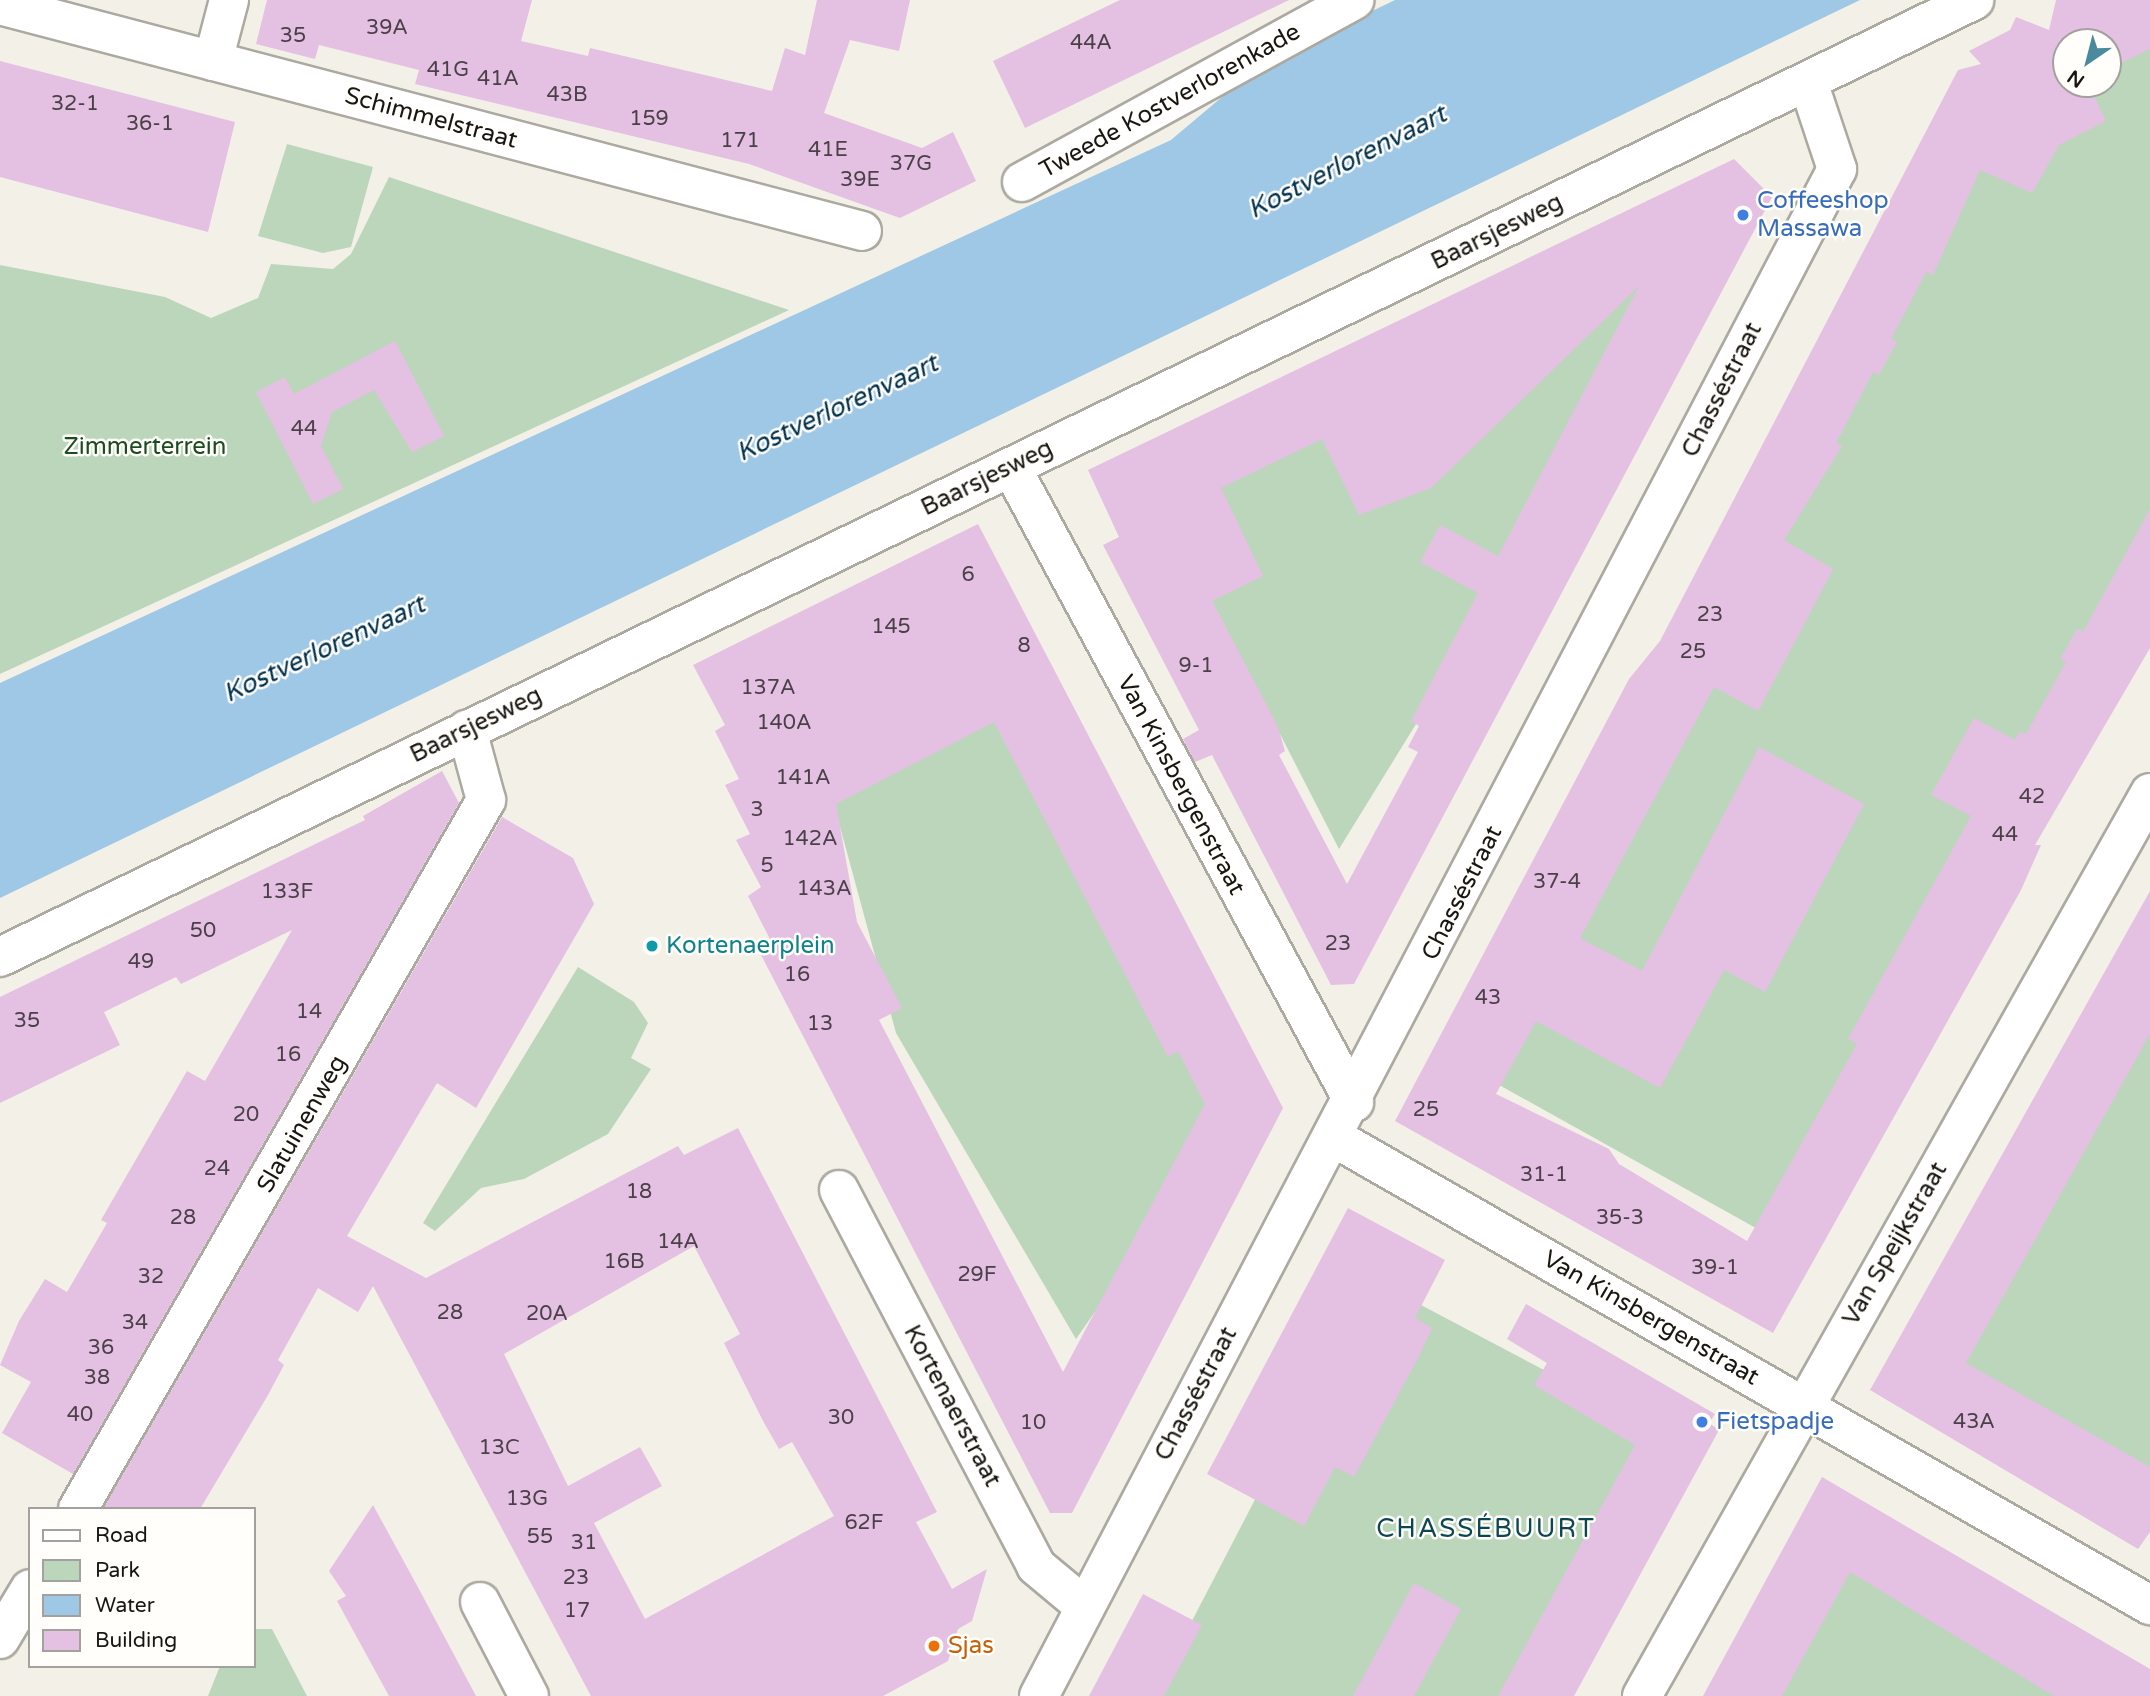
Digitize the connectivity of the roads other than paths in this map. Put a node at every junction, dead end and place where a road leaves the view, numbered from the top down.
1 (229, 0) edge
2 (1354, 0) edge
3 (1974, 0) edge
4 (0, 5) edge
5 (213, 61) junction
6 (1808, 82) junction
7 (1023, 182) dead end
8 (862, 232) dead end
9 (1011, 467) junction
10 (467, 730) junction
11 (2150, 793) edge
12 (0, 957) edge
13 (1354, 1101) junction
14 (1333, 1137) junction
15 (839, 1190) dead end
16 (1803, 1405) junction
17 (79, 1507) edge
18 (28, 1592) edge
19 (480, 1602) dead end
20 (2150, 1605) edge
21 (1084, 1606) junction
22 (0, 1639) edge
23 (529, 1696) edge
24 (1039, 1696) edge
25 (1642, 1696) edge

1 - 5 street
2 - 7 street, Tweede Kostverlorenkade
3 - 6 street, Baarsjesweg
4 - 5 street, Schimmelstraat
5 - 8 street, Schimmelstraat
6 - 9 street, Baarsjesweg
6 - 13 street, Chasséstraat
9 - 10 street, Baarsjesweg
9 - 13 street, Van Kinsbergenstraat
10 - 12 street, Baarsjesweg
10 - 17 street, Slatuinenweg
11 - 16 street, Van Speijkstraat
13 - 14 street, Chasséstraat
14 - 16 street, Van Kinsbergenstraat
14 - 21 street, Chasséstraat
15 - 21 street, Kortenaerstraat
16 - 20 street, Van Kinsbergenstraat
16 - 25 street, Van Speijkstraat
18 - 22 street
19 - 23 street
21 - 24 street, Chasséstraat

